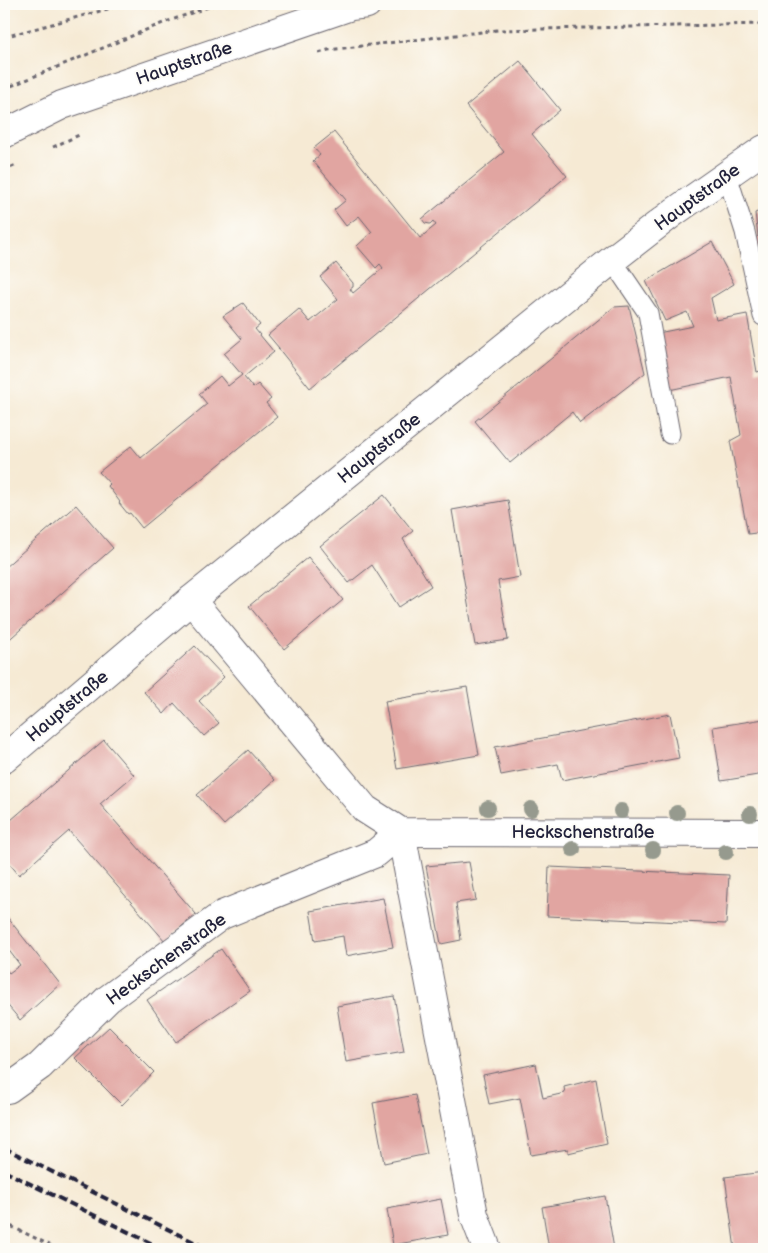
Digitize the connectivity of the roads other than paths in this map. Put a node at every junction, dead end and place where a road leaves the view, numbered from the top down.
1 (367, 4) edge
2 (4, 134) edge
3 (764, 149) edge
4 (726, 174) junction
5 (612, 260) junction
6 (764, 316) edge
7 (670, 434) dead end
8 (191, 600) junction
9 (4, 759) edge
10 (401, 832) junction
11 (764, 833) edge
12 (4, 1088) edge
13 (487, 1249) edge

1 - 2 street, Hauptstraße
3 - 4 street, Hauptstraße
4 - 5 street, Hauptstraße
4 - 6 lane
5 - 7 lane
5 - 8 street, Hauptstraße
8 - 9 street, Hauptstraße
8 - 10 street
10 - 11 street, Heckschenstraße
10 - 12 street, Heckschenstraße
10 - 13 street

